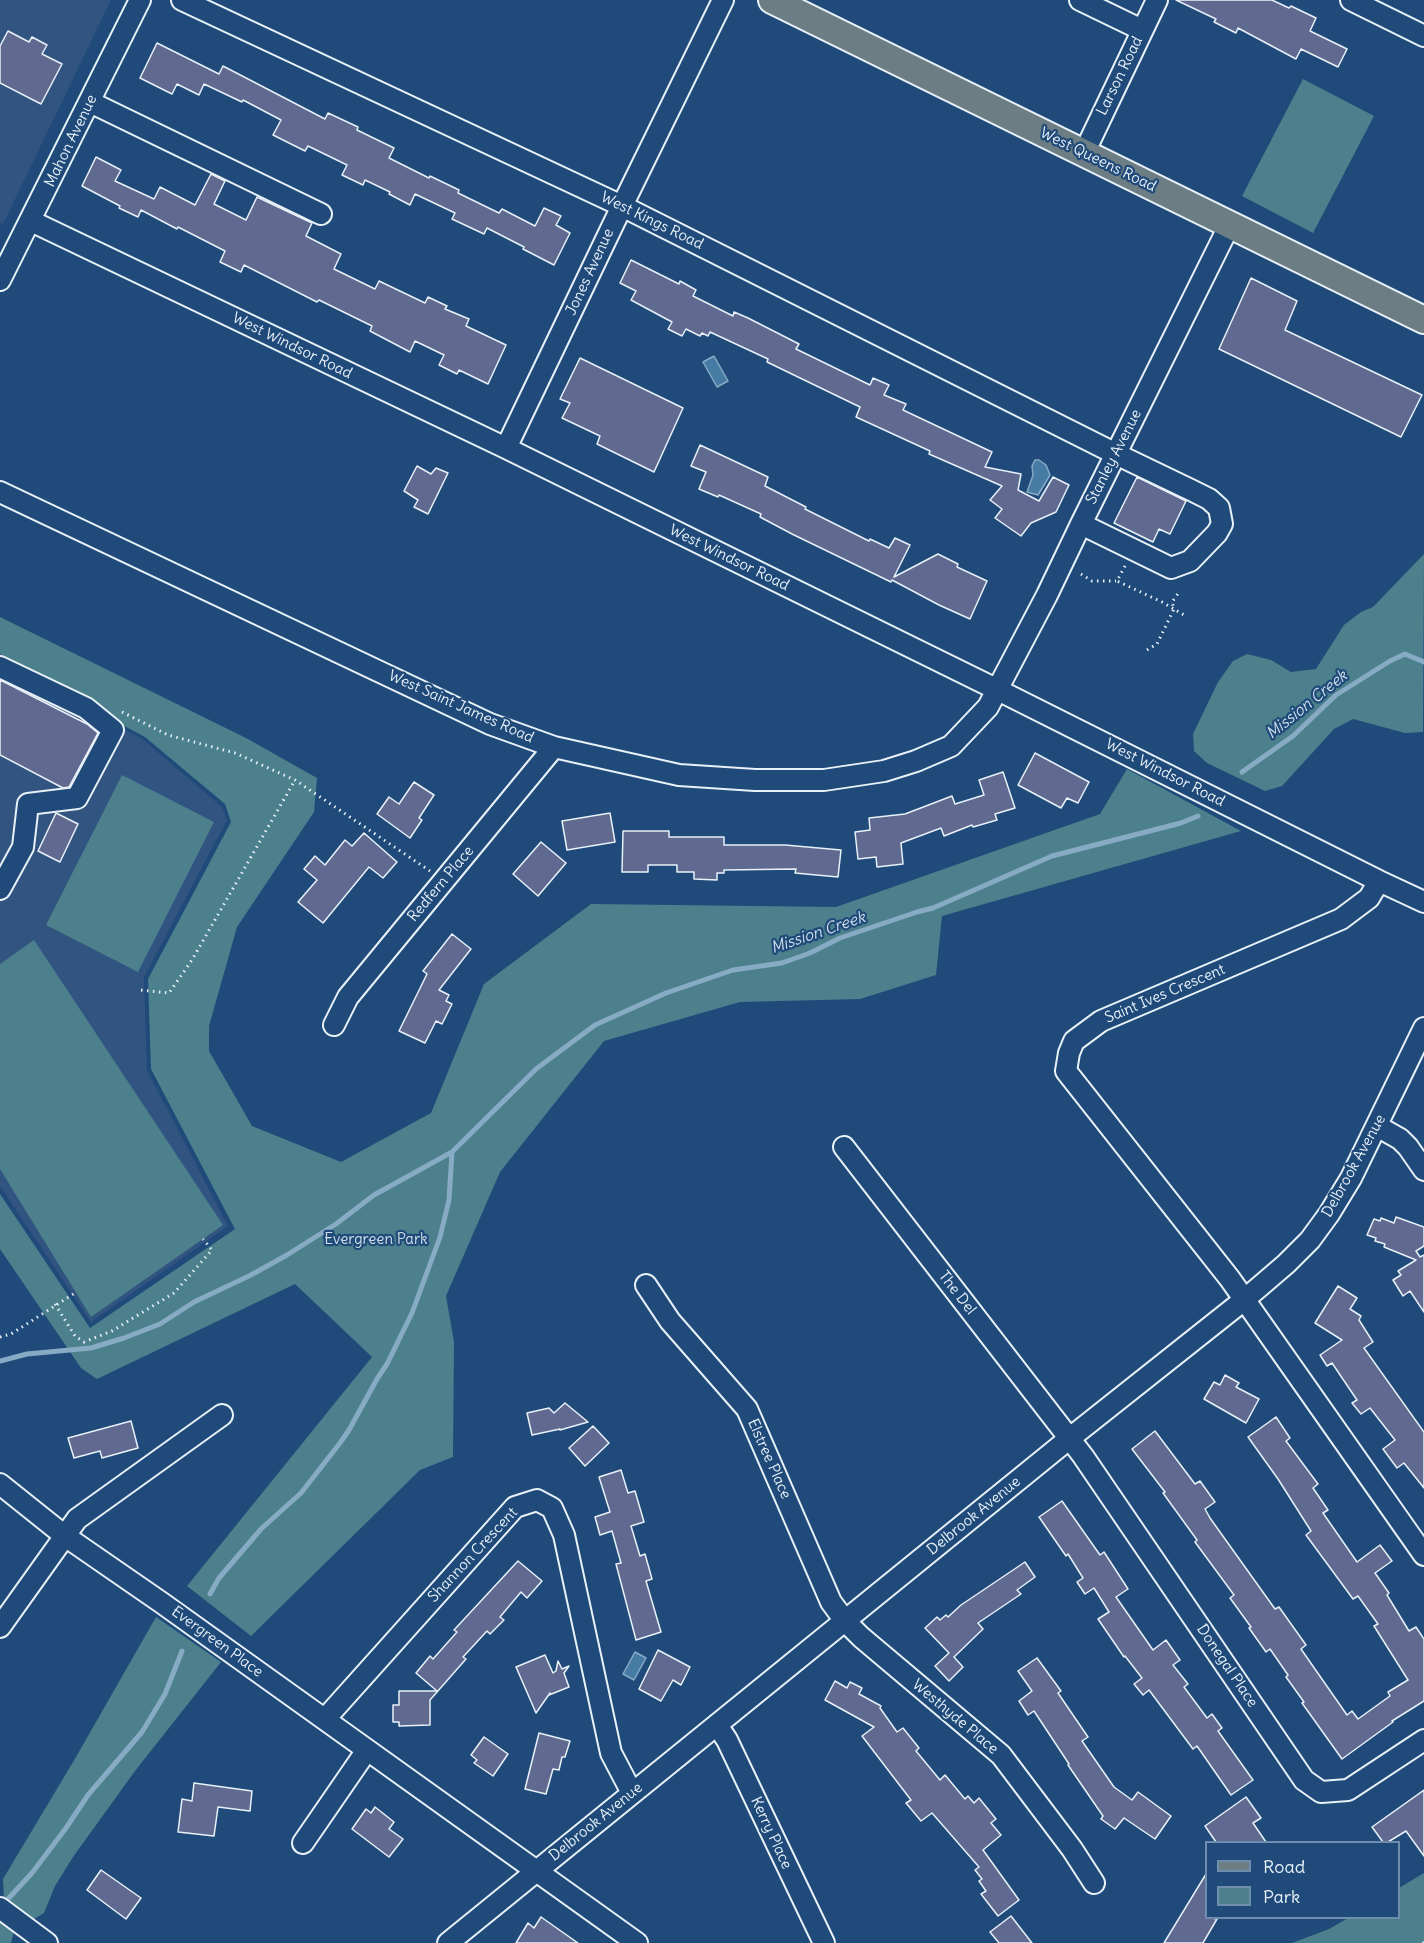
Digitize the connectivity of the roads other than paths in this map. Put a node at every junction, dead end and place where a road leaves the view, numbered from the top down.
1 (140, 0) edge
2 (182, 0) edge
3 (723, 0) edge
4 (772, 0) edge
5 (1080, 0) edge
6 (1157, 0) edge
7 (1351, 0) edge
8 (1142, 30) junction
9 (1424, 36) edge
10 (90, 102) junction
11 (1084, 153) junction
12 (622, 206) junction
13 (321, 214) dead end
14 (31, 220) junction
15 (1230, 224) junction
16 (6, 252) edge
17 (0, 280) edge
18 (1424, 320) edge
19 (507, 448) junction
20 (1116, 454) junction
21 (0, 492) edge
22 (1081, 524) junction
23 (0, 667) edge
24 (998, 690) junction
25 (554, 747) junction
26 (1379, 881) junction
27 (0, 889) edge
28 (1424, 902) edge
29 (334, 1025) dead end
30 (1424, 1028) edge
31 (1419, 1054) edge
32 (1377, 1126) junction
33 (844, 1147) dead end
34 (1424, 1170) edge
35 (646, 1285) dead end
36 (1244, 1300) junction
37 (222, 1415) dead end
38 (1070, 1438) junction
39 (0, 1484) edge
40 (65, 1536) junction
41 (1424, 1555) edge
42 (845, 1621) junction
43 (0, 1628) edge
44 (325, 1719) junction
45 (717, 1725) junction
46 (1424, 1740) edge
47 (368, 1750) junction
48 (632, 1793) junction
49 (303, 1844) dead end
50 (536, 1870) junction
51 (1094, 1883) dead end
52 (0, 1908) edge
53 (47, 1943) edge
54 (448, 1943) edge
55 (637, 1943) edge
56 (824, 1943) edge

1 - 10 street, Mahon Avenue
2 - 12 street, West Kings Road
3 - 12 street, Jones Avenue
4 - 11 main road, West Queens Road
5 - 8 street
6 - 8 street, Larson Road
7 - 9 street
8 - 11 street, Larson Road
10 - 13 street
10 - 14 street, Mahon Avenue
11 - 15 main road, West Queens Road
12 - 19 street, Jones Avenue
12 - 20 street, West Kings Road
14 - 16 street, Mahon Avenue
14 - 19 street, West Windsor Road
15 - 18 main road, West Queens Road
15 - 20 street, Stanley Avenue
16 - 17 street, Mahon Avenue
19 - 24 street, West Windsor Road
20 - 22 street, Stanley Avenue
20 - 22 street, West Kings Road
21 - 25 street, West Saint James Road
22 - 24 street, Stanley Avenue
23 - 27 street
24 - 25 street, West Saint James Road
24 - 26 street, West Windsor Road
25 - 29 street, Redfern Place
26 - 28 street, West Windsor Road
26 - 36 street, Saint Ives Crescent
30 - 31 street, Delbrook Avenue
31 - 32 street, Delbrook Avenue
32 - 34 street
32 - 36 street, Delbrook Avenue
33 - 38 street, The Del
35 - 42 street, Elstree Place
36 - 38 street, Delbrook Avenue
36 - 41 street
37 - 40 street
38 - 42 street, Delbrook Avenue
38 - 46 street, Donegal Place
39 - 40 street, Evergreen Place
40 - 43 street
40 - 44 street, Evergreen Place
42 - 45 street, Delbrook Avenue
42 - 51 street, Westhyde Place
44 - 47 street, Evergreen Place
44 - 48 street, Shannon Crescent
45 - 48 street, Delbrook Avenue
45 - 56 street, Kerry Place
47 - 49 street
47 - 50 street, Evergreen Place
48 - 50 street, Delbrook Avenue
50 - 54 street, Delbrook Avenue
50 - 55 street, Evergreen Place
52 - 53 street

